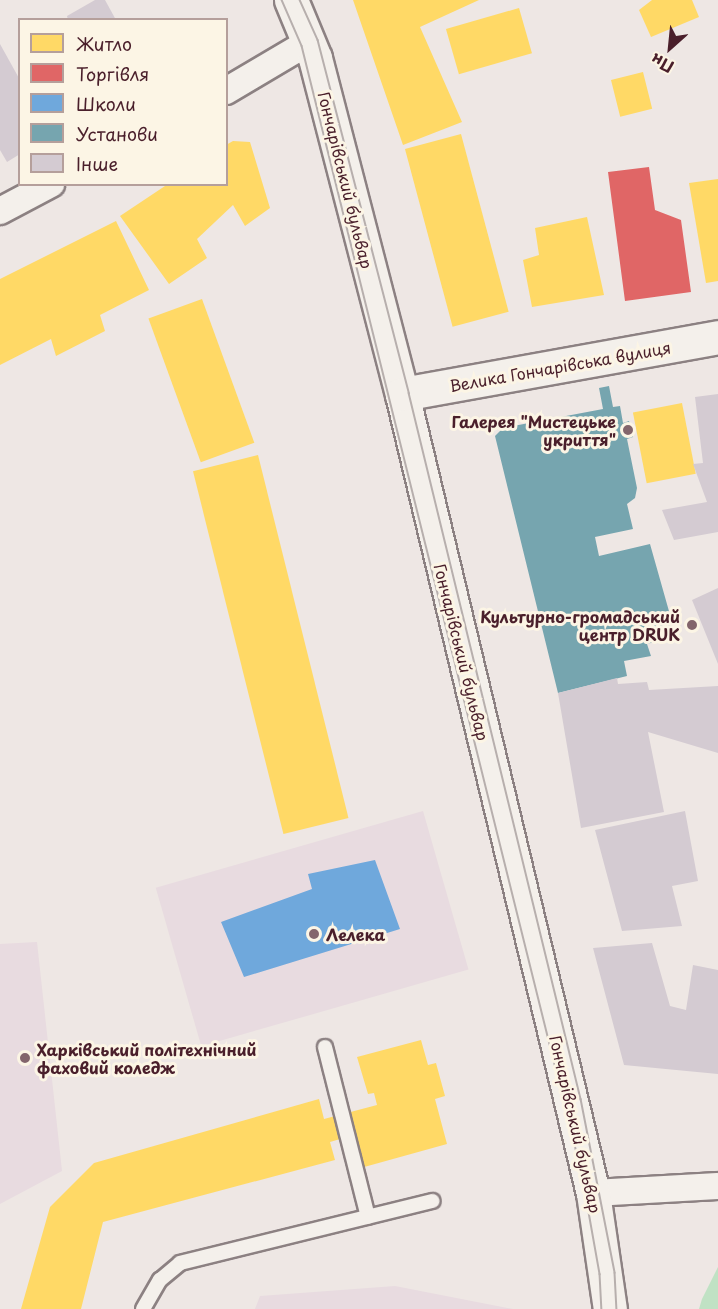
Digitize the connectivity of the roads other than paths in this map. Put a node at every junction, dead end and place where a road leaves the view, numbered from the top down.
1 (293, 0) edge
2 (309, 42) junction
3 (228, 90) edge
4 (47, 186) edge
5 (0, 211) edge
6 (718, 337) edge
7 (402, 394) junction
8 (325, 1047) dead end
9 (718, 1186) edge
10 (593, 1193) junction
11 (432, 1201) dead end
12 (368, 1216) junction
13 (143, 1309) edge
14 (610, 1309) edge

1 - 2 main road, Гончарівський бульвар
2 - 3 street
2 - 7 main road, Гончарівський бульвар
4 - 5 street
6 - 7 main road, Велика Гончарівська вулиця
7 - 10 main road, Гончарівський бульвар
8 - 12 lane
9 - 10 street
10 - 14 main road, Гончарівський бульвар
11 - 12 lane
12 - 13 lane

